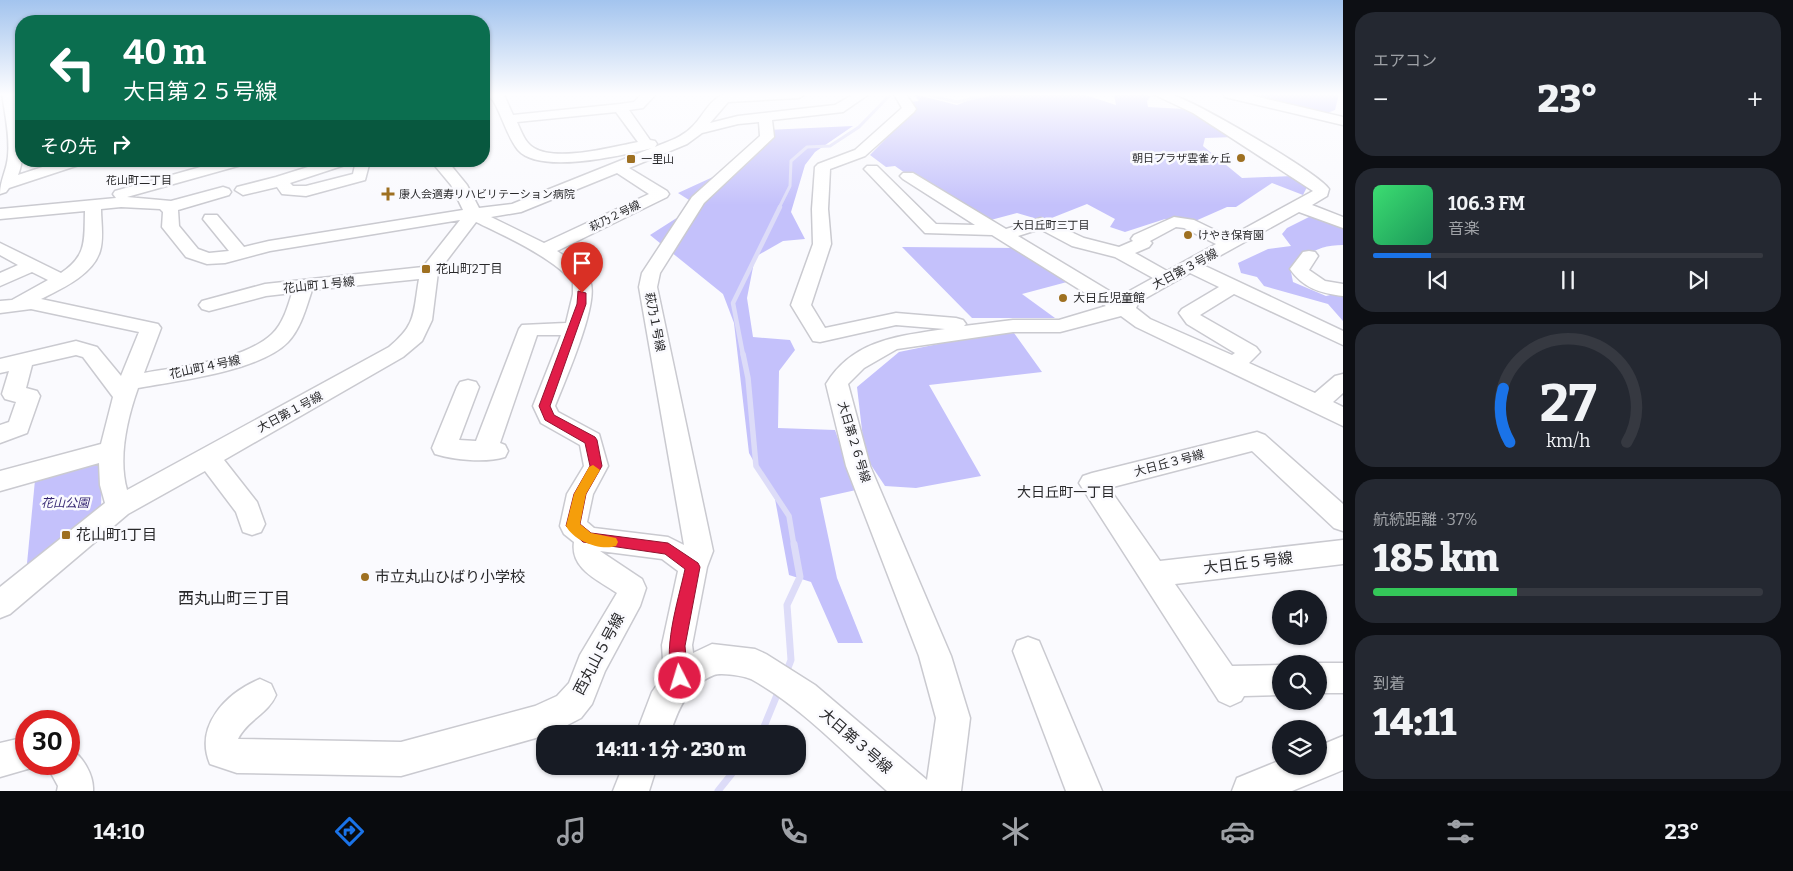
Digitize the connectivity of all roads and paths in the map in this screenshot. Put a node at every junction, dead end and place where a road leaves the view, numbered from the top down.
1 (0, 131) edge
2 (515, 131) edge
3 (636, 131) edge
4 (701, 131) edge
5 (767, 131) edge
6 (884, 131) edge
7 (1237, 131) edge
8 (694, 133) junction
9 (646, 145) junction
10 (0, 162) edge
11 (15, 162) edge
12 (61, 167) edge
13 (219, 167) edge
14 (324, 167) edge
15 (362, 167) edge
16 (446, 167) edge
17 (619, 168) junction
18 (872, 169) dead end
19 (187, 176) junction
20 (908, 176) dead end
21 (280, 181) junction
22 (571, 188) junction
23 (1, 189) edge
24 (243, 190) dead end
25 (223, 192) dead end
26 (585, 195) dead end
27 (201, 198) junction
28 (86, 205) junction
29 (1300, 206) junction
30 (169, 207) junction
31 (0, 214) edge
32 (473, 215) junction
33 (211, 219) dead end
34 (1343, 223) edge
35 (1001, 232) junction
36 (1230, 244) junction
37 (1, 249) edge
38 (542, 251) junction
39 (1121, 253) junction
40 (240, 254) junction
41 (1309, 256) dead end
42 (33, 265) junction
43 (1190, 266) junction
44 (429, 272) junction
45 (1168, 278) junction
46 (0, 280) edge
47 (61, 280) junction
48 (304, 287) junction
49 (1233, 287) junction
50 (1343, 290) edge
51 (10, 305) edge
52 (209, 305) dead end
53 (1125, 309) junction
54 (572, 329) junction
55 (971, 331) junction
56 (1343, 339) edge
57 (23, 361) junction
58 (1234, 365) junction
59 (0, 366) edge
60 (1343, 381) edge
61 (468, 387) dead end
62 (126, 388) junction
63 (1318, 403) junction
64 (1343, 418) edge
65 (0, 434) edge
66 (112, 450) junction
67 (207, 456) junction
68 (0, 481) edge
69 (119, 507) junction
70 (1343, 520) edge
71 (252, 524) dead end
72 (588, 538) junction
73 (1343, 552) edge
74 (693, 567) junction
75 (1153, 574) junction
76 (0, 605) edge
77 (1028, 651) dead end
78 (680, 678) junction
79 (1327, 678) edge
80 (1343, 678) edge
81 (1272, 681) edge
82 (260, 695) dead end
83 (656, 725) edge
84 (1343, 753) edge
85 (15, 757) edge
86 (0, 760) edge
87 (1327, 760) edge
88 (71, 775) edge
89 (637, 775) edge
90 (1288, 775) edge
91 (75, 791) edge
92 (631, 791) edge
93 (914, 791) edge
94 (943, 791) edge
95 (1084, 791) edge
96 (1250, 791) edge

1 - 10 street
2 - 9 street
3 - 9 street
4 - 8 street
5 - 74 street, 萩乃１号線
6 - 55 street
7 - 29 street, 大日第３号線
8 - 9 street
8 - 17 street
11 - 23 street
12 - 23 street
13 - 19 street
14 - 21 street
15 - 21 street
16 - 32 street
17 - 22 street
17 - 38 street, 萩乃２号線
18 - 35 street
19 - 27 street
19 - 28 street
20 - 35 street
21 - 24 street
22 - 26 street
22 - 32 street
25 - 27 street
27 - 30 street
28 - 30 street
28 - 31 street
28 - 47 street
29 - 34 street
29 - 36 street, 大日第３号線
30 - 40 street
32 - 38 street
32 - 40 street
32 - 44 street, 大日第１号線
33 - 40 street
35 - 39 street
35 - 53 street
36 - 39 street
36 - 43 street, 大日第３号線
37 - 42 street
38 - 54 street
39 - 45 street
41 - 50 street
42 - 46 street
42 - 47 street
43 - 45 street, 大日第３号線
43 - 49 street
44 - 48 street, 花山町１号線
44 - 67 street, 大日第１号線
45 - 53 street, 大日第３号線
47 - 51 street
48 - 52 street, 花山町１号線
48 - 62 street, 花山町４号線
49 - 56 street
49 - 58 street
51 - 62 street
53 - 55 street, 大日第２６号線
53 - 58 street
54 - 61 street
54 - 72 street
55 - 94 street, 大日第２６号線
57 - 59 street
57 - 62 street
57 - 65 street
58 - 63 street
60 - 63 street
62 - 66 street
63 - 64 street
66 - 68 street
66 - 69 street
67 - 69 street, 大日第１号線
67 - 71 street
69 - 76 street, 大日第１号線
70 - 75 street, 大日丘３号線
72 - 74 street
72 - 82 street, 西丸山５号線
73 - 75 street, 大日丘５号線
74 - 78 street
75 - 81 street, 大日丘３号線
77 - 95 street
78 - 83 street
78 - 93 street, 大日第３号線
79 - 80 street
84 - 87 street
85 - 86 street
88 - 91 street
89 - 92 street
90 - 96 street

